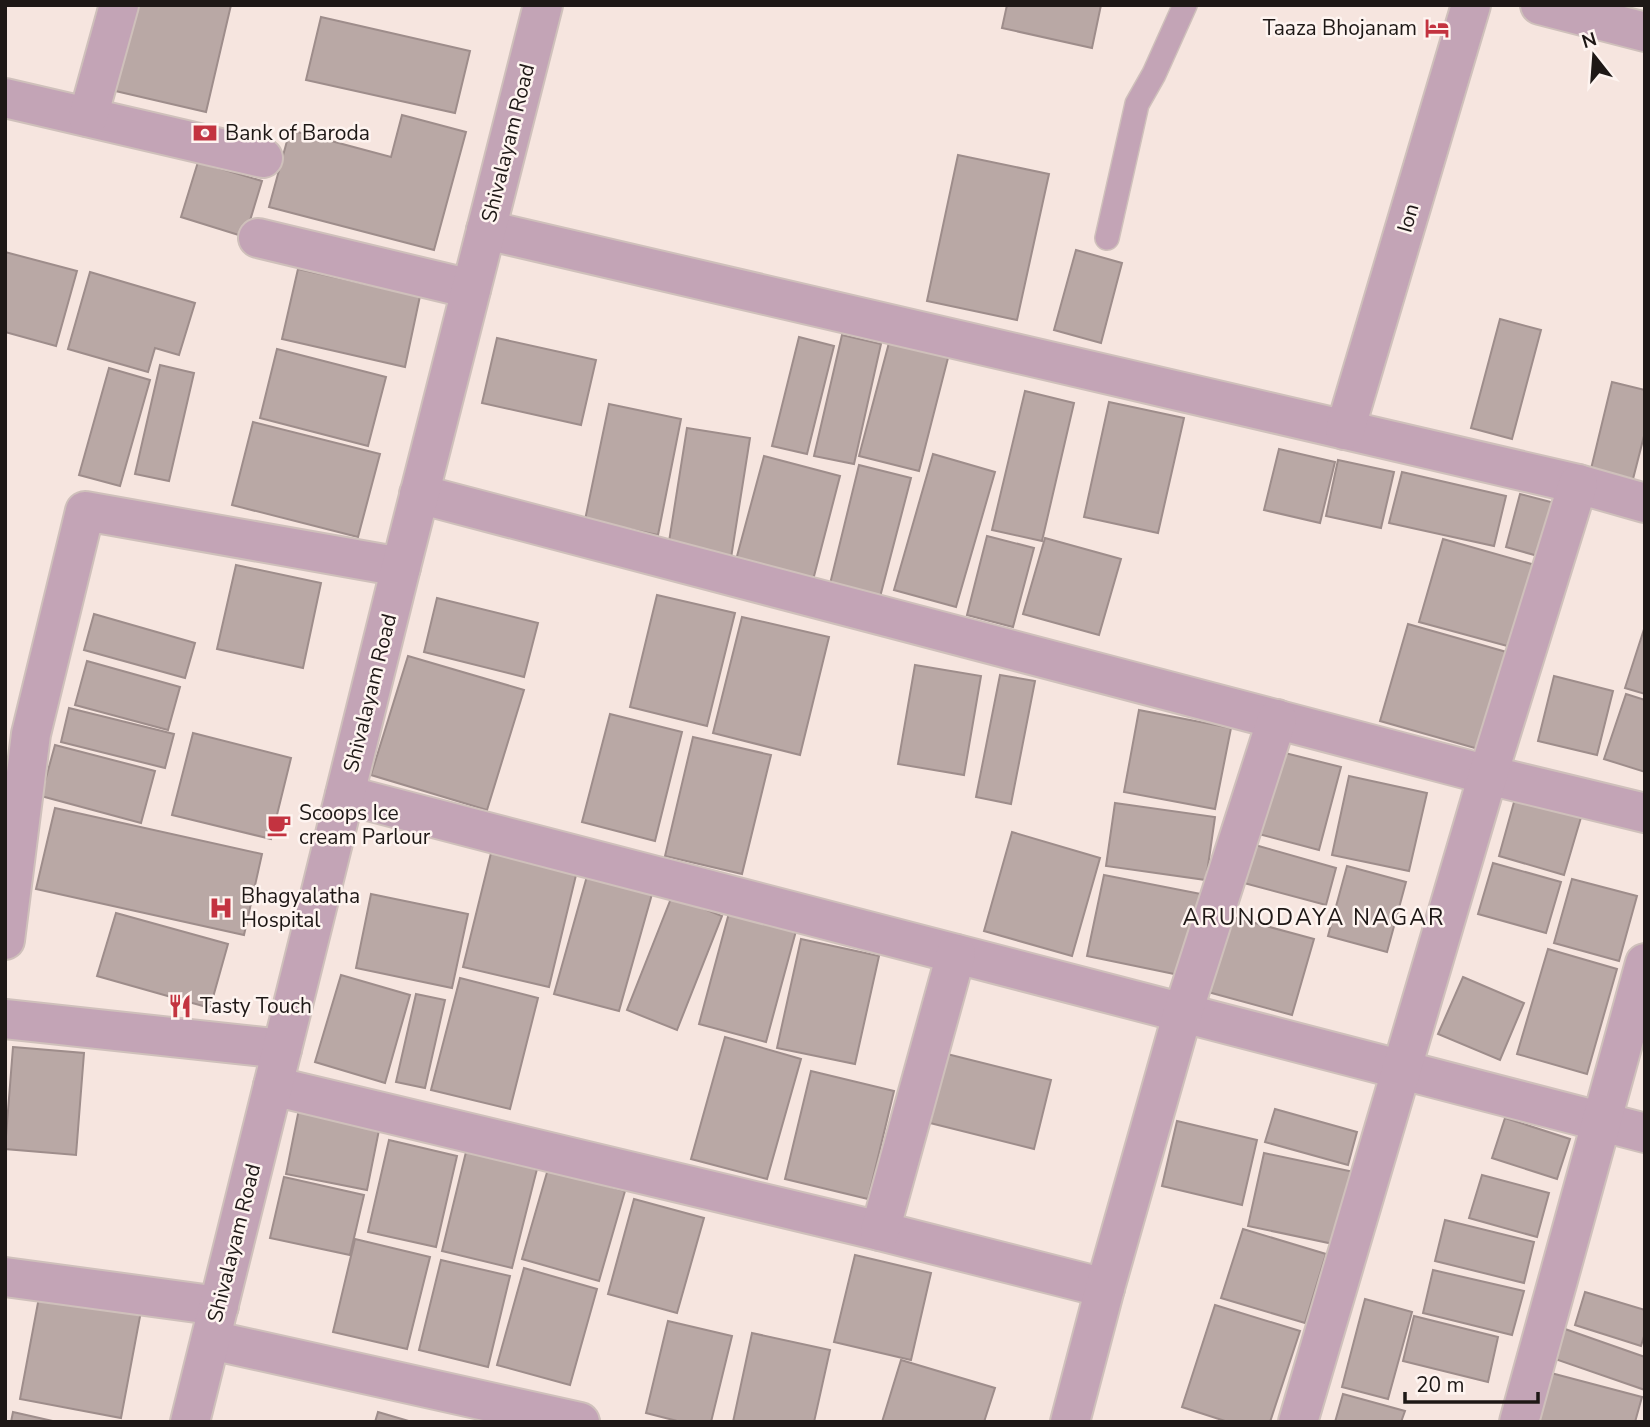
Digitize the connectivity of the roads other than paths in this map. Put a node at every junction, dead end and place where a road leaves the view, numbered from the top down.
1 (119, 5) edge
2 (543, 5) edge
3 (1185, 5) edge
4 (1471, 5) edge
5 (1540, 5) edge
6 (1645, 32) edge
7 (5, 97) edge
8 (88, 117) junction
9 (262, 158) dead end
10 (486, 230) junction
11 (258, 238) dead end
12 (1107, 238) dead end
13 (471, 289) junction
14 (1345, 430) junction
15 (1578, 484) junction
16 (419, 494) junction
17 (1645, 503) edge
18 (401, 568) junction
19 (1277, 719) junction
20 (18, 734) edge
21 (1488, 775) junction
22 (345, 795) junction
23 (1645, 813) edge
24 (5, 940) edge
25 (956, 954) junction
26 (1645, 963) edge
27 (1183, 1012) junction
28 (5, 1019) edge
29 (282, 1049) junction
30 (1401, 1069) junction
31 (273, 1086) junction
32 (1602, 1121) junction
33 (1645, 1133) edge
34 (880, 1231) junction
35 (5, 1277) edge
36 (1105, 1287) junction
37 (215, 1323) junction
38 (190, 1422) edge
39 (580, 1422) edge
40 (1070, 1422) edge
41 (1298, 1422) edge
42 (1518, 1422) edge

1 - 8 street
2 - 10 street, Shivalayam Road
3 - 12 lane
4 - 14 street, Ion
5 - 6 street
7 - 8 street
8 - 9 street
10 - 13 street, Shivalayam Road
10 - 14 street
11 - 13 street
13 - 16 street, Shivalayam Road
14 - 15 street
15 - 17 street
15 - 21 street
16 - 18 street, Shivalayam Road
16 - 19 street
18 - 20 street
18 - 22 street, Shivalayam Road
19 - 21 street
19 - 27 street
20 - 24 street
21 - 23 street
21 - 30 street
22 - 25 street
22 - 29 street, Shivalayam Road
25 - 27 street
25 - 34 street
26 - 32 street
27 - 30 street
27 - 36 street
28 - 29 street
29 - 31 street, Shivalayam Road
30 - 32 street
30 - 41 street
31 - 34 street
31 - 37 street, Shivalayam Road
32 - 33 street
32 - 42 street
34 - 36 street
35 - 37 street
36 - 40 street
37 - 38 street, Shivalayam Road
37 - 39 street

